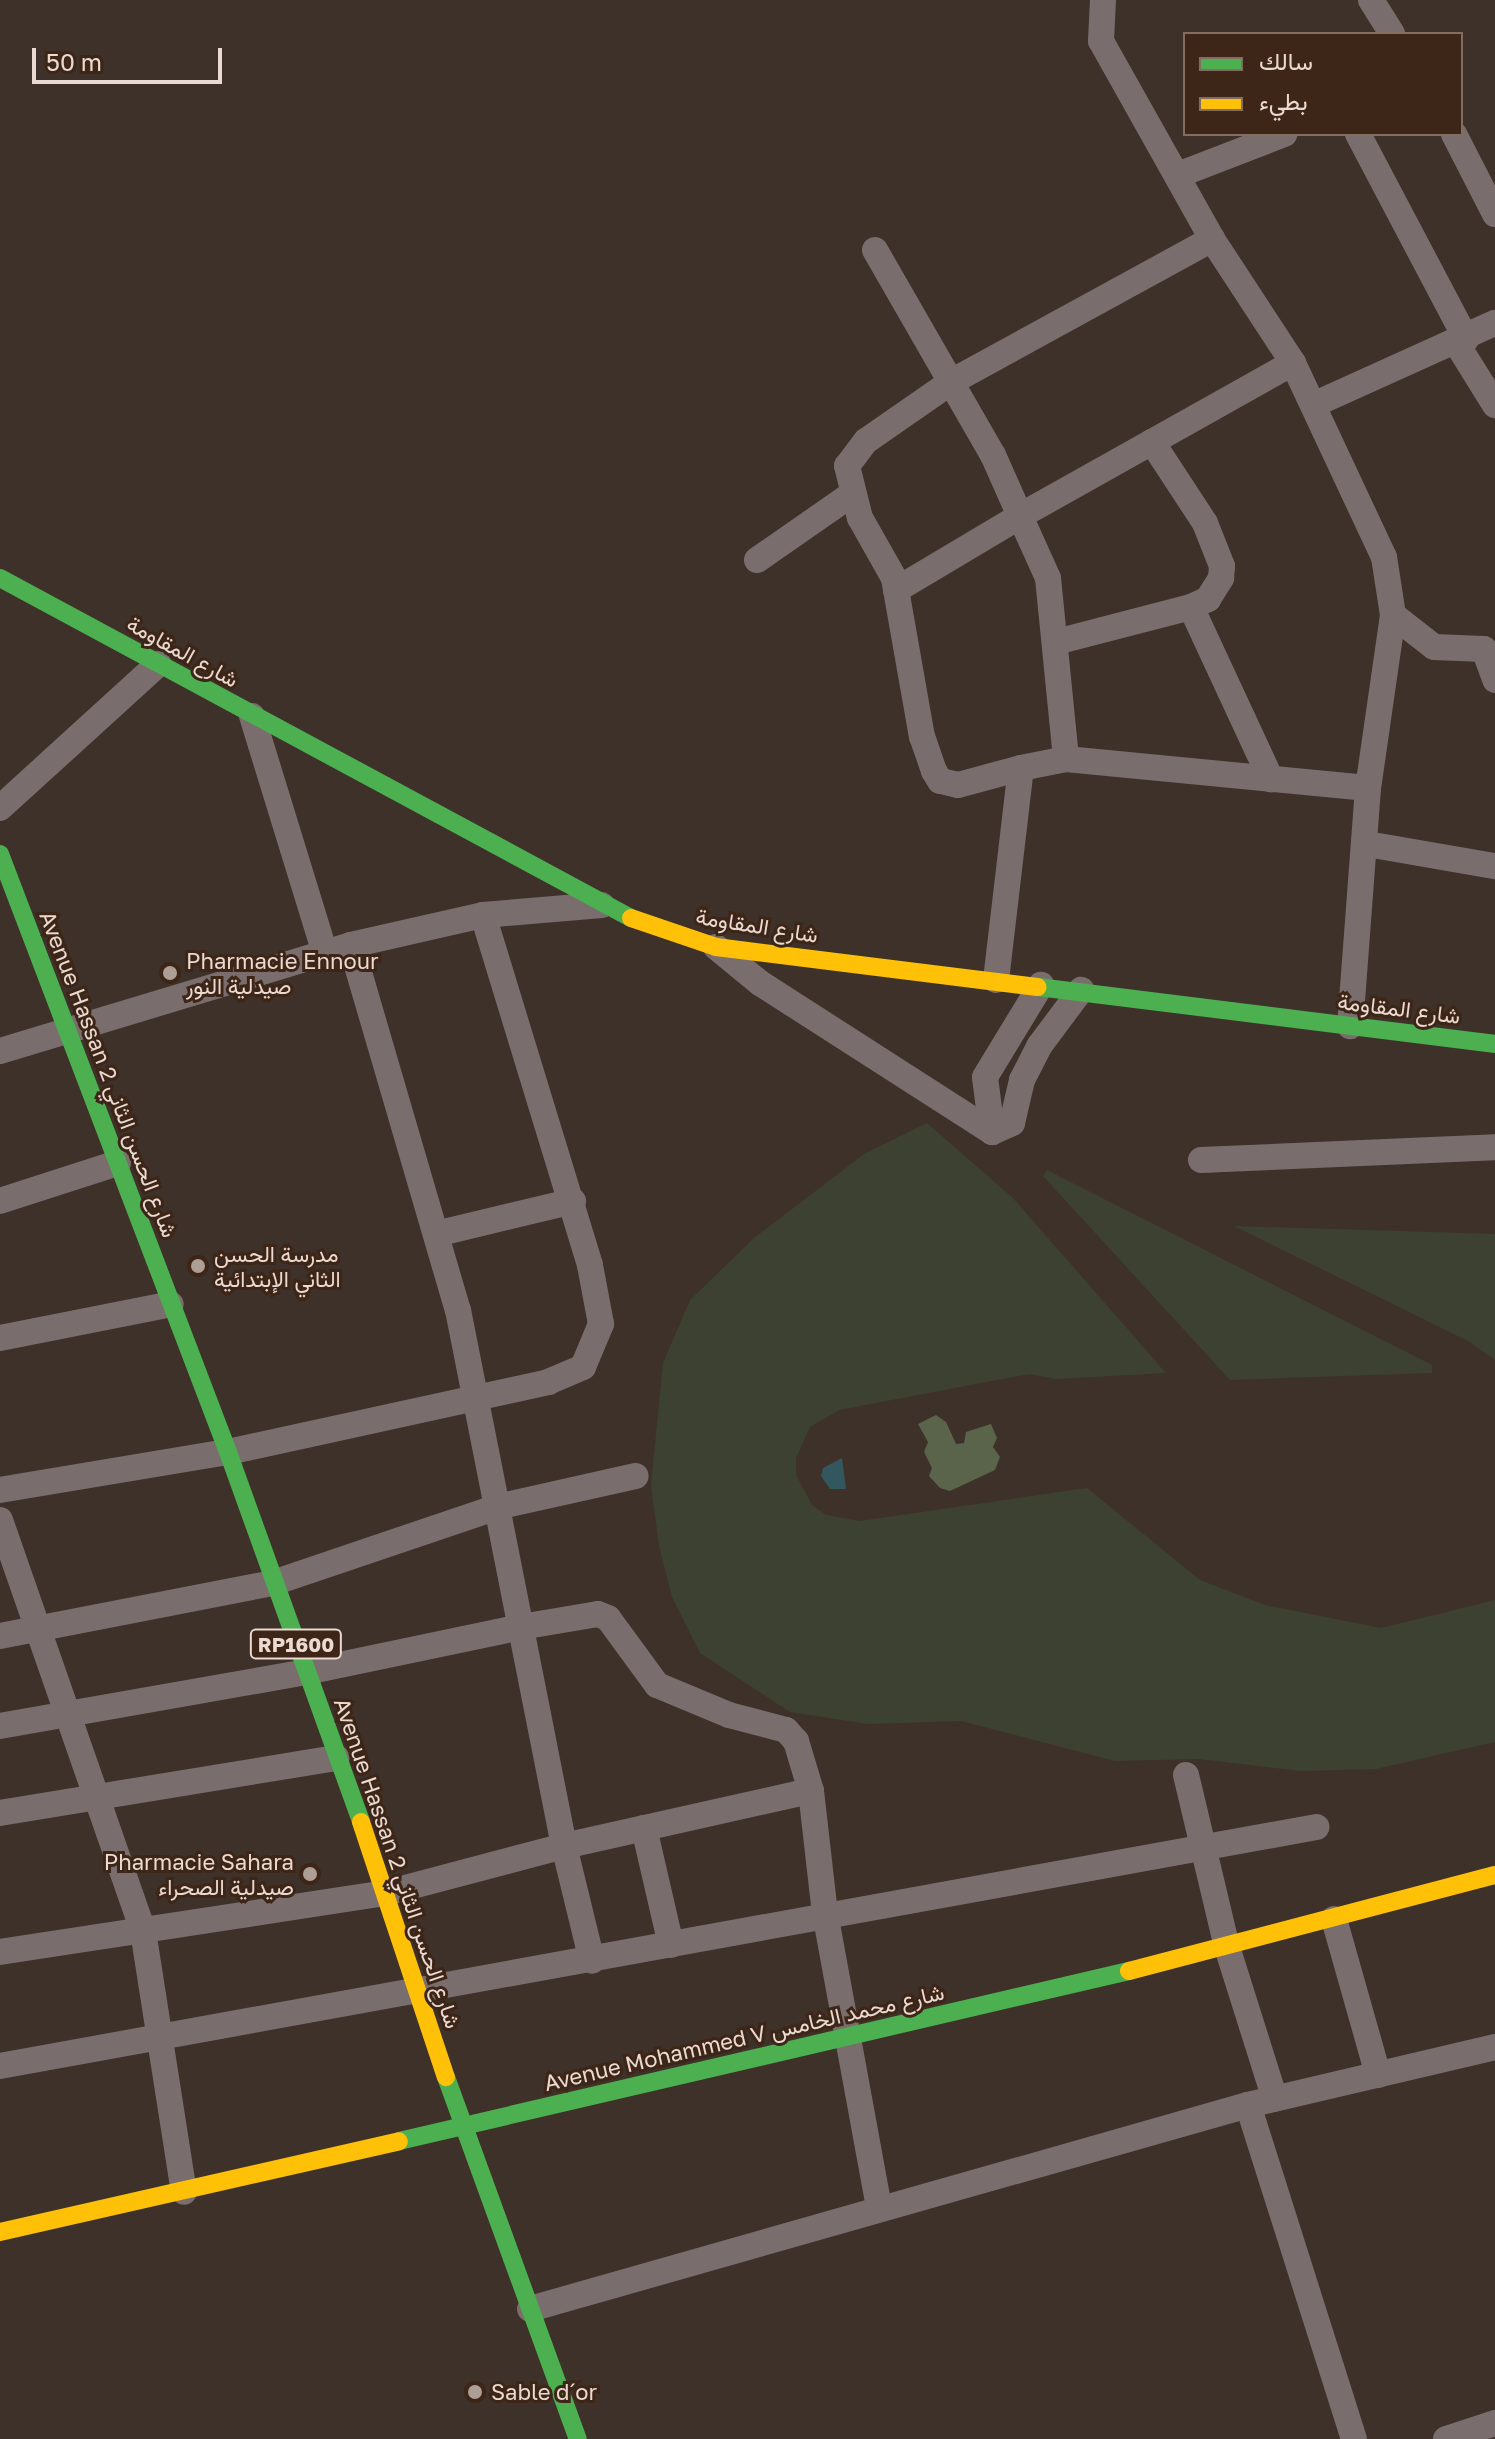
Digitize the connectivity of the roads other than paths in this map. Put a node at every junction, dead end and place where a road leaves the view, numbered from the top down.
1 (1103, 0) edge
2 (1371, 0) edge
3 (1391, 32) edge
4 (1279, 136) edge
5 (1359, 136) edge
6 (1455, 136) edge
7 (1178, 175) junction
8 (1489, 188) edge
9 (1495, 214) edge
10 (1212, 239) junction
11 (875, 250) dead end
12 (1495, 323) edge
13 (1462, 341) junction
14 (1293, 363) junction
15 (951, 382) junction
16 (1313, 405) junction
17 (1495, 405) edge
18 (1152, 442) junction
19 (852, 494) junction
20 (1020, 516) junction
21 (757, 560) dead end
22 (0, 578) edge
23 (896, 590) junction
24 (1191, 607) junction
25 (1393, 615) junction
26 (1056, 642) junction
27 (158, 664) junction
28 (1495, 680) edge
29 (252, 716) junction
30 (1066, 759) junction
31 (1021, 768) junction
32 (1271, 779) junction
33 (1368, 788) junction
34 (0, 808) edge
35 (1367, 844) junction
36 (0, 854) edge
37 (1495, 866) edge
38 (7, 894) edge
39 (602, 905) junction
40 (483, 915) junction
41 (351, 945) junction
42 (716, 947) junction
43 (325, 953) junction
44 (996, 980) junction
45 (1041, 985) junction
46 (1081, 990) junction
47 (1350, 1026) junction
48 (68, 1032) junction
49 (1495, 1044) edge
50 (0, 1051) edge
51 (992, 1132) junction
52 (1495, 1147) edge
53 (1201, 1160) dead end
54 (118, 1163) junction
55 (0, 1201) edge
56 (573, 1201) junction
57 (436, 1234) junction
58 (171, 1304) junction
59 (0, 1338) edge
60 (473, 1395) junction
61 (228, 1452) junction
62 (636, 1476) dead end
63 (0, 1490) edge
64 (497, 1507) junction
65 (0, 1520) edge
66 (273, 1583) junction
67 (521, 1627) junction
68 (41, 1629) junction
69 (0, 1636) edge
70 (306, 1672) junction
71 (67, 1717) junction
72 (0, 1726) edge
73 (337, 1758) junction
74 (1186, 1775) dead end
75 (811, 1791) junction
76 (96, 1796) junction
77 (0, 1813) edge
78 (1316, 1827) dead end
79 (644, 1828) junction
80 (1201, 1844) junction
81 (564, 1846) junction
82 (1495, 1875) edge
83 (386, 1893) junction
84 (825, 1913) junction
85 (1334, 1919) junction
86 (143, 1931) junction
87 (671, 1945) junction
88 (1227, 1947) junction
89 (0, 1952) edge
90 (592, 1961) junction
91 (418, 1990) junction
92 (161, 2037) junction
93 (848, 2038) junction
94 (1495, 2047) edge
95 (0, 2066) edge
96 (1378, 2075) junction
97 (1275, 2099) junction
98 (1248, 2105) junction
99 (462, 2126) junction
100 (184, 2192) junction
101 (879, 2208) junction
102 (0, 2232) edge
103 (530, 2309) junction
104 (1495, 2423) edge
105 (578, 2439) edge
106 (1354, 2439) edge
107 (1446, 2439) edge

1 - 7 street
2 - 3 street
4 - 7 street
5 - 13 street
6 - 8 street
7 - 10 street
8 - 9 street
10 - 14 street
10 - 15 street
11 - 15 street
12 - 13 street
13 - 16 street
13 - 17 street
14 - 16 street
14 - 18 street
15 - 19 street
15 - 20 street
16 - 25 street
18 - 20 street
18 - 24 street
19 - 21 street
19 - 23 street
20 - 23 street
20 - 26 street
22 - 27 street, شارع المقاومة
23 - 31 street
24 - 26 street
24 - 32 street
25 - 28 street
25 - 33 street
26 - 30 street
27 - 29 street, شارع المقاومة
27 - 34 street
29 - 39 street, شارع المقاومة
29 - 43 street
30 - 31 street
30 - 32 street
31 - 44 street
32 - 33 street
33 - 35 street
35 - 37 street
35 - 47 street
36 - 38 street, Avenue Hassan 2 شارع الحسن الثاني / RP1600
38 - 48 street, Avenue Hassan 2 شارع الحسن الثاني / RP1600
39 - 40 street
39 - 42 street, شارع المقاومة
40 - 41 street
40 - 56 street
41 - 43 street
41 - 57 street
42 - 44 street, شارع المقاومة
42 - 51 street
43 - 48 street
44 - 45 street, شارع المقاومة
45 - 46 street, شارع المقاومة
45 - 51 street
46 - 47 street, شارع المقاومة
46 - 51 street
47 - 49 street, شارع المقاومة
48 - 50 street
48 - 54 street, Avenue Hassan 2 شارع الحسن الثاني / RP1600
52 - 53 street
54 - 55 street
54 - 58 street, Avenue Hassan 2 شارع الحسن الثاني / RP1600
56 - 57 street
56 - 60 street
57 - 60 street
58 - 59 street
58 - 61 street, Avenue Hassan 2 شارع الحسن الثاني / RP1600
60 - 61 street
60 - 64 street
61 - 63 street
61 - 66 street, Avenue Hassan 2 شارع الحسن الثاني / RP1600
62 - 64 street
64 - 66 street
64 - 67 street
65 - 68 street
66 - 68 street
66 - 70 street, Avenue Hassan 2 شارع الحسن الثاني / RP1600
67 - 70 street
67 - 75 street
67 - 81 street
68 - 69 street
68 - 71 street
70 - 71 street
70 - 73 street, Avenue Hassan 2 شارع الحسن الثاني / RP1600
71 - 72 street
71 - 76 street
73 - 76 street
73 - 83 street, Avenue Hassan 2 شارع الحسن الثاني / RP1600
74 - 80 street
75 - 79 street
75 - 84 street
76 - 77 street
76 - 86 street
78 - 80 street
79 - 81 street
79 - 87 street
80 - 84 street
80 - 88 street
81 - 83 street
81 - 90 street
82 - 85 street, Avenue Mohammed V شارع محمد الخامس
83 - 86 street
83 - 91 street, Avenue Hassan 2 شارع الحسن الثاني / RP1600
84 - 87 street
84 - 93 street
85 - 88 street, Avenue Mohammed V شارع محمد الخامس
85 - 96 street
86 - 89 street
86 - 92 street
87 - 90 street
88 - 93 street, Avenue Mohammed V شارع محمد الخامس
88 - 97 street
90 - 91 street
91 - 92 street
91 - 99 street, Avenue Hassan 2 شارع الحسن الثاني / RP1600
92 - 95 street
92 - 100 street
93 - 99 street, Avenue Mohammed V شارع محمد الخامس
93 - 101 street
94 - 96 street
96 - 97 street
97 - 98 street
98 - 101 street
98 - 106 street
99 - 100 street, Avenue Mohammed V شارع محمد الخامس
99 - 103 street, Avenue Hassan 2 شارع الحسن الثاني / RP1600
100 - 102 street, Avenue Mohammed V شارع محمد الخامس
101 - 103 street
103 - 105 street, Avenue Hassan 2 شارع الحسن الثاني / RP1600
104 - 107 street

